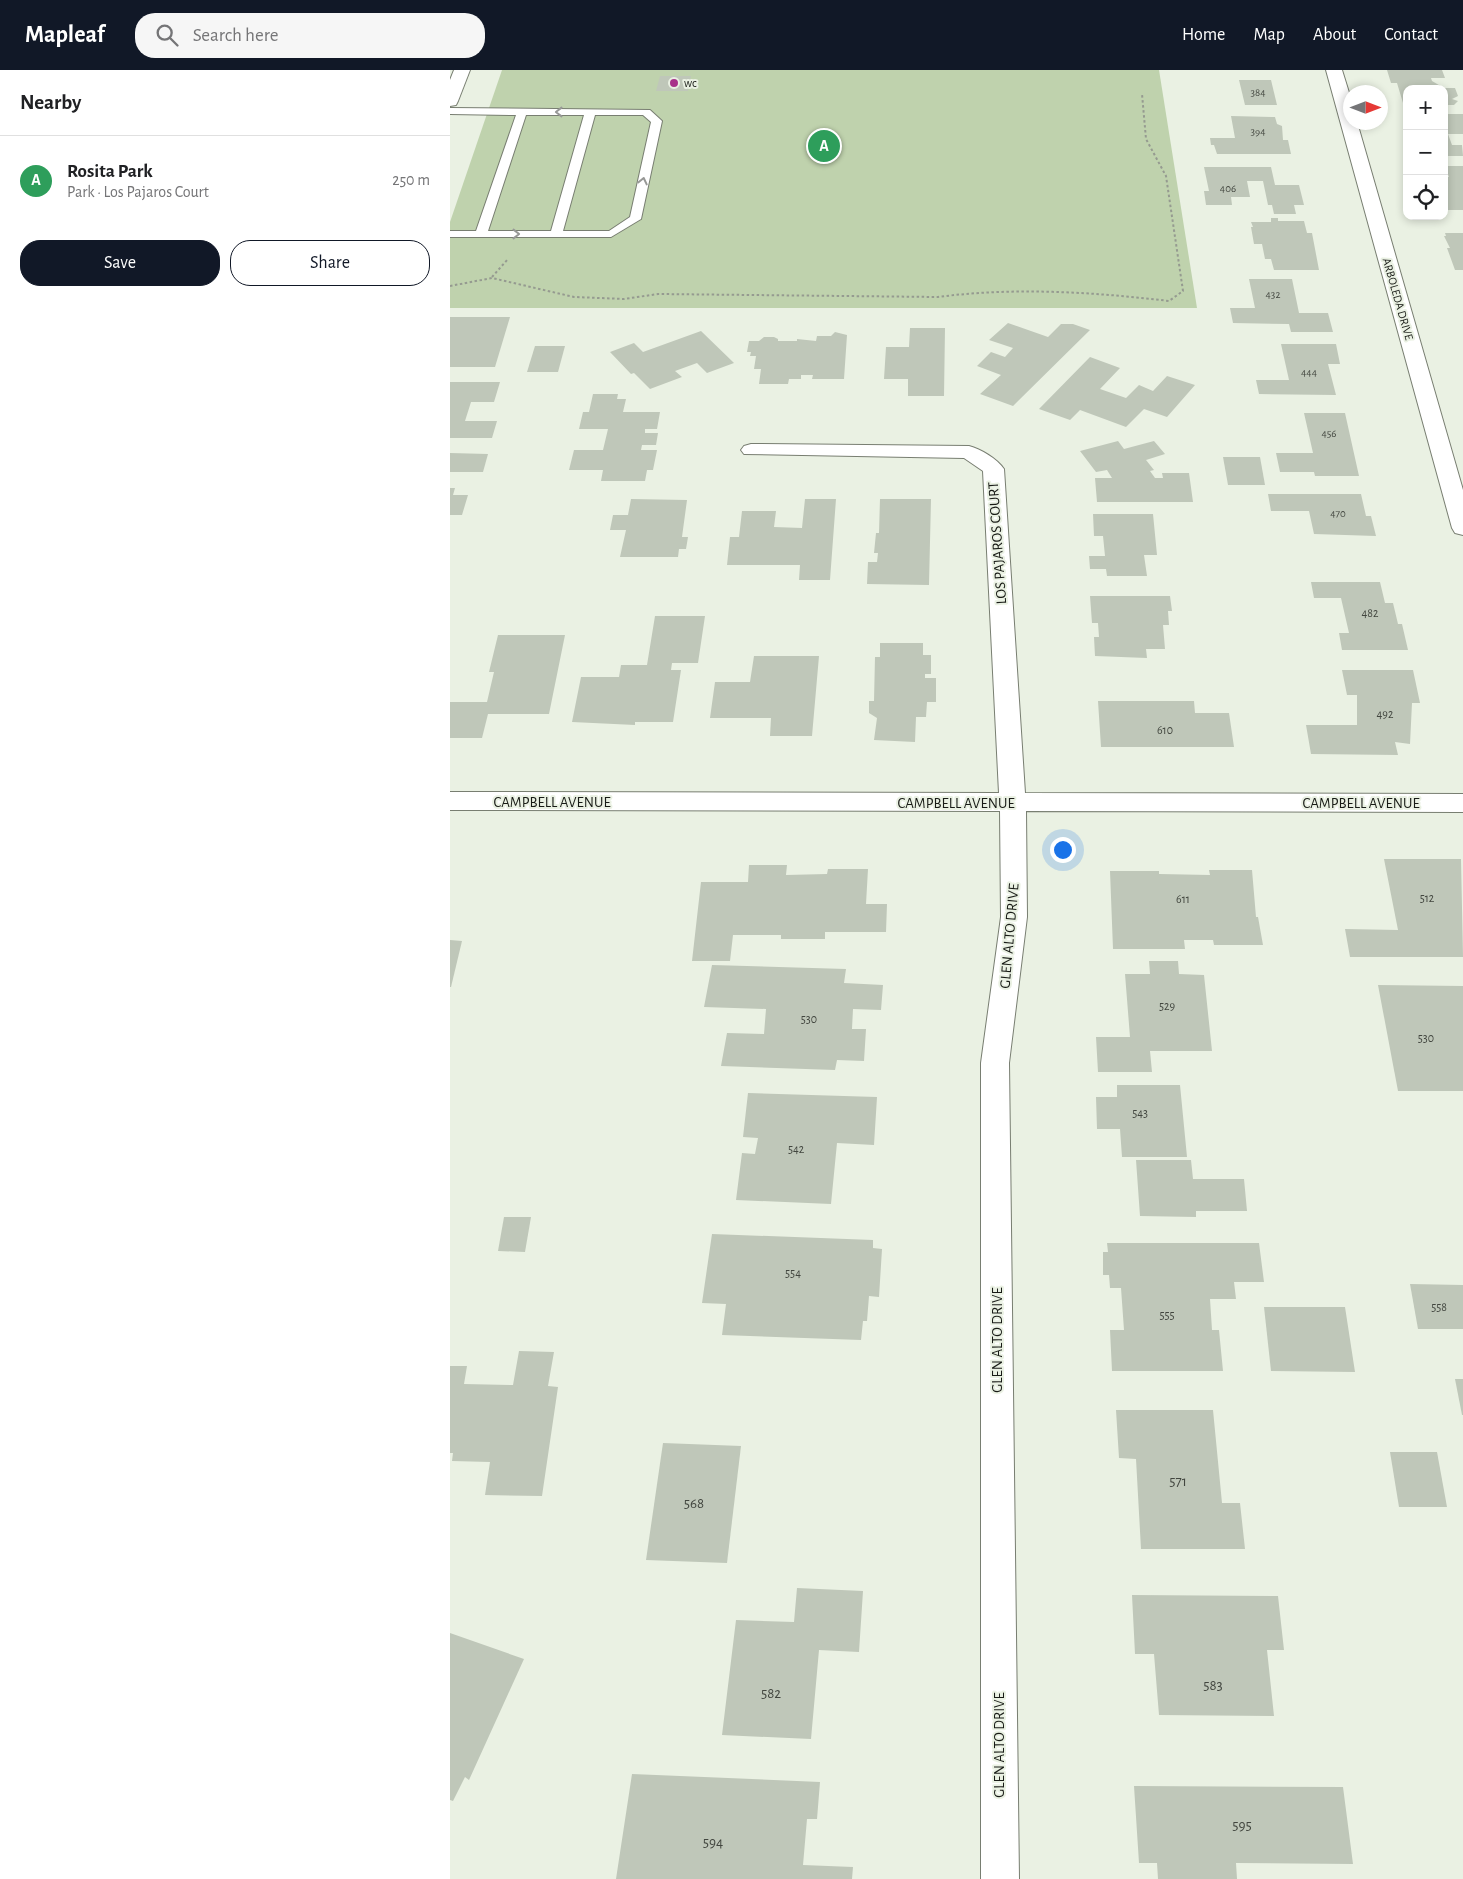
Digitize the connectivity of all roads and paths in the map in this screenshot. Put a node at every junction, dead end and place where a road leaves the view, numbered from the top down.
1 (462, 70) edge
2 (1334, 70) edge
3 (1142, 94) dead end
4 (450, 101) edge
5 (450, 111) edge
6 (522, 112) junction
7 (590, 112) junction
8 (450, 234) edge
9 (481, 234) junction
10 (556, 234) junction
11 (450, 286) edge
12 (751, 450) dead end
13 (1463, 528) edge
14 (450, 801) edge
15 (1013, 803) junction
16 (1463, 803) edge
17 (1000, 1879) edge

1 - 4 street
2 - 13 street, ARBOLEDA DRIVE
3 - 11 path
5 - 6 lane
7 -> 6 lane
6 - 9 lane
7 - 10 lane
10 -> 7 lane
8 - 9 lane
9 -> 10 lane
12 - 15 street, LOS PAJAROS COURT
14 - 15 street, CAMPBELL AVENUE
15 - 16 street, CAMPBELL AVENUE
15 - 17 street, GLEN ALTO DRIVE

